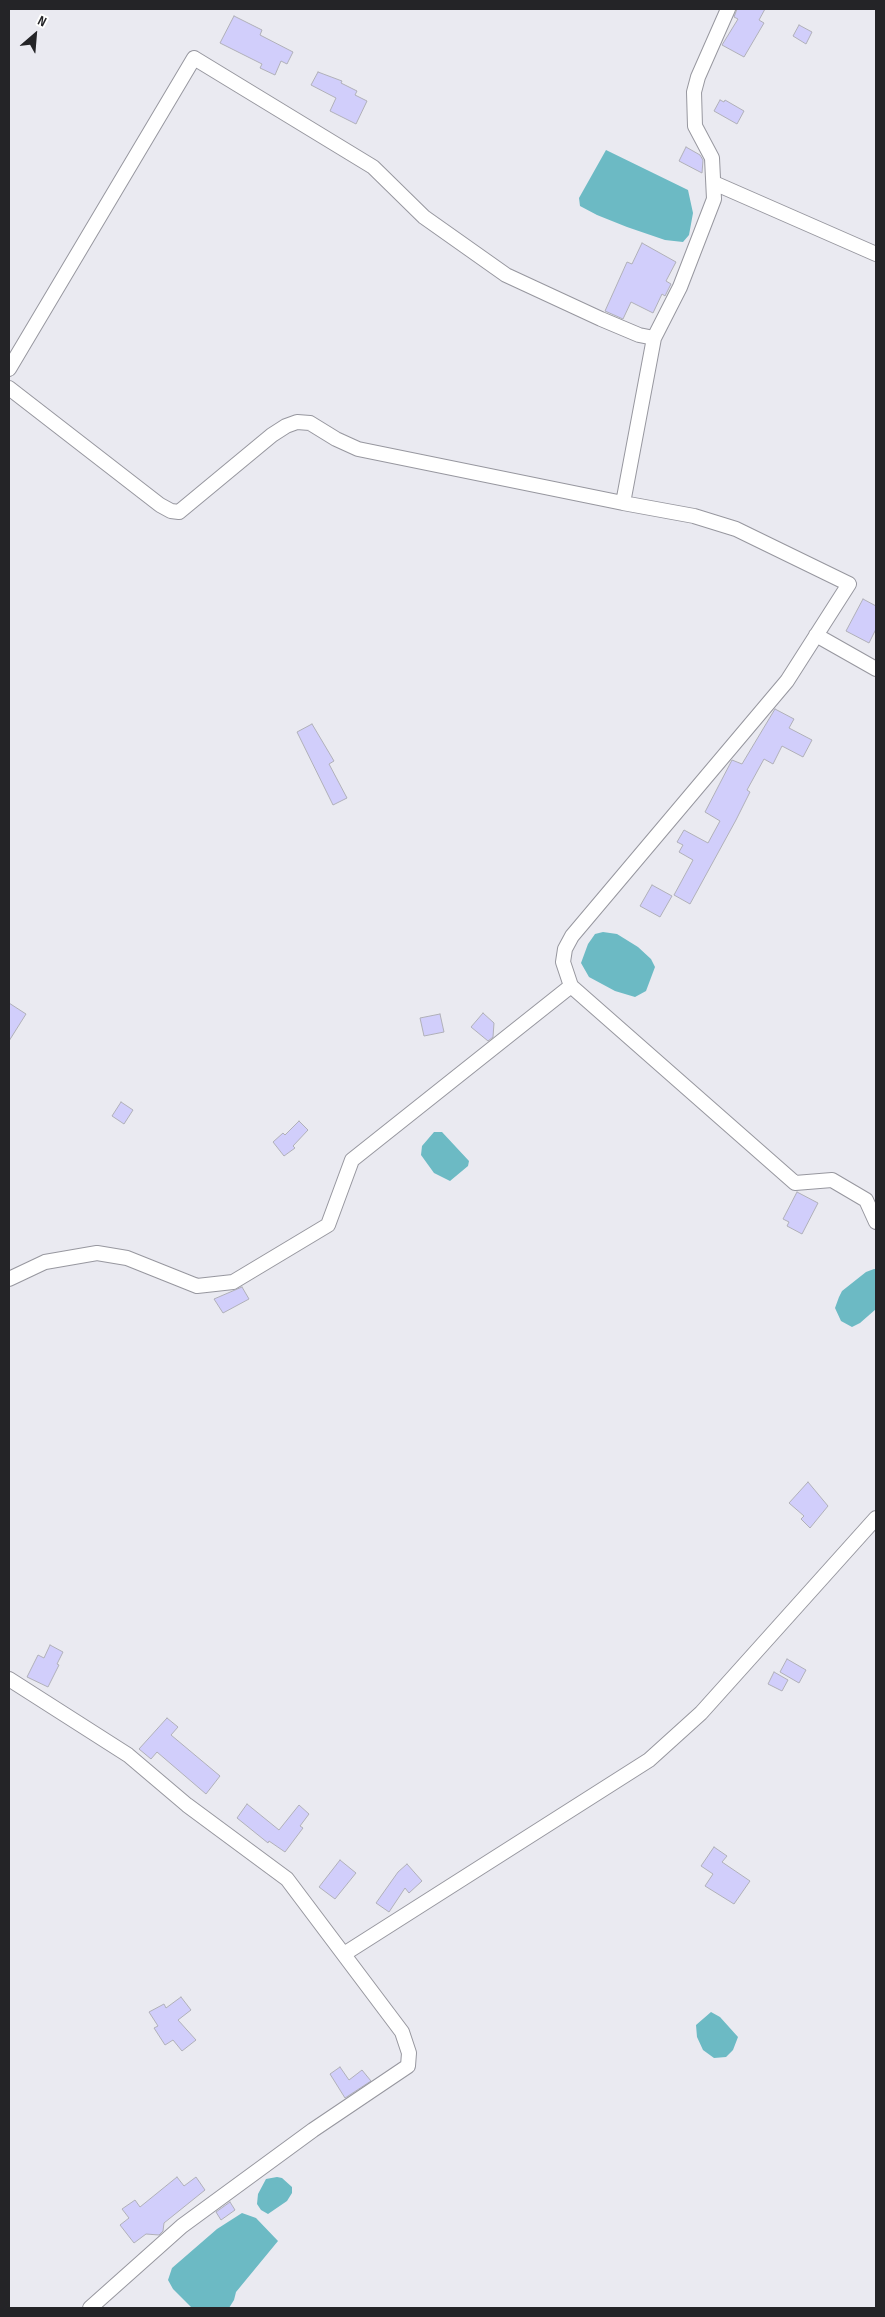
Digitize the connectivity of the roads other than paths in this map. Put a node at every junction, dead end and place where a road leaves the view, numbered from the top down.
1 (728, 9) edge
2 (714, 183) junction
3 (876, 254) edge
4 (654, 338) junction
5 (9, 369) edge
6 (9, 388) edge
7 (623, 503) junction
8 (816, 635) junction
9 (876, 669) edge
10 (571, 986) junction
11 (876, 1222) edge
12 (9, 1279) edge
13 (876, 1518) edge
14 (9, 1679) edge
15 (344, 1954) junction
16 (90, 2308) edge

1 - 2 street
2 - 3 street
2 - 4 street
4 - 5 street
4 - 7 street
6 - 7 street
7 - 8 street
8 - 9 street
8 - 10 street
10 - 11 street
10 - 12 street
13 - 15 street
14 - 15 street
15 - 16 street

